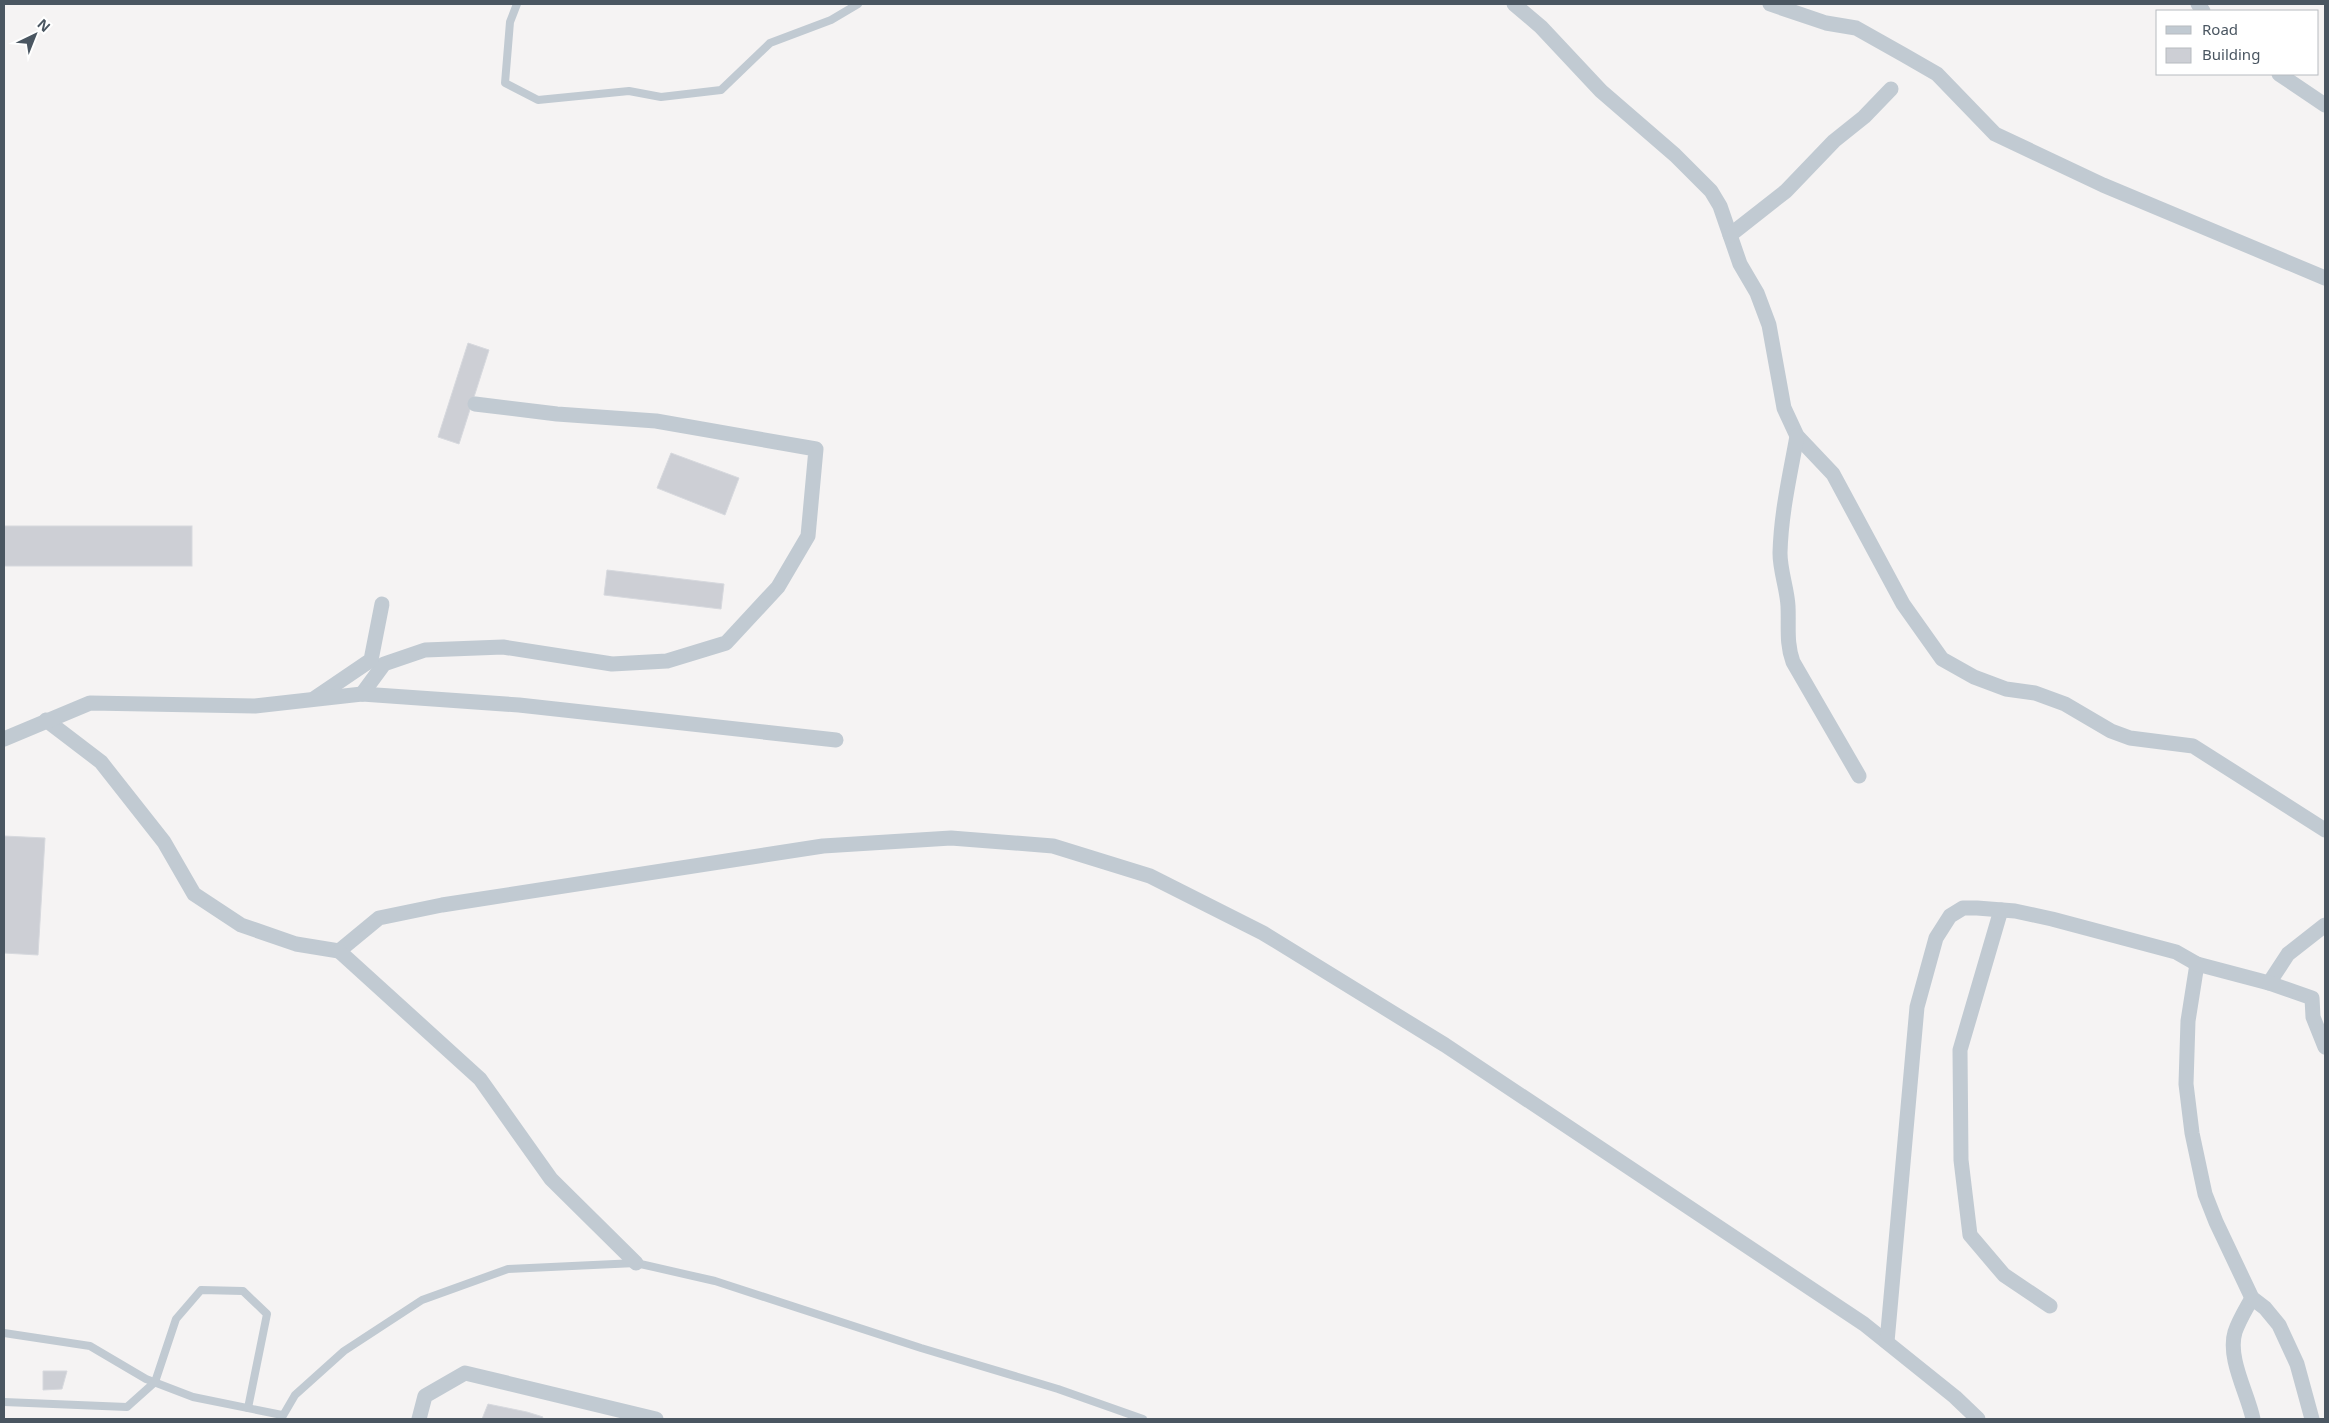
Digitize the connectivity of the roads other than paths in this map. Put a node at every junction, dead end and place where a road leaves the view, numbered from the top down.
1 (517, 4) edge
2 (858, 4) edge
3 (1514, 4) edge
4 (1770, 4) edge
5 (2280, 75) edge
6 (1891, 88) dead end
7 (2325, 105) edge
8 (1730, 235) junction
9 (2325, 278) edge
10 (475, 404) dead end
11 (1797, 436) junction
12 (382, 604) dead end
13 (362, 694) junction
14 (314, 699) junction
15 (46, 720) junction
16 (4, 739) edge
17 (836, 740) dead end
18 (1859, 776) dead end
19 (2325, 830) edge
20 (2001, 910) junction
21 (2325, 925) edge
22 (339, 951) junction
23 (2198, 964) junction
24 (2269, 983) junction
25 (2318, 996) edge
26 (2325, 1047) edge
27 (636, 1263) junction
28 (2252, 1298) junction
29 (2050, 1306) dead end
30 (4, 1333) edge
31 (1887, 1342) junction
32 (155, 1382) junction
33 (4, 1402) edge
34 (248, 1408) junction
35 (282, 1417) edge
36 (419, 1419) edge
37 (656, 1419) edge
38 (1143, 1419) edge
39 (1978, 1419) edge
40 (2253, 1419) edge
41 (2312, 1419) edge

1 - 2 lane
3 - 8 street
4 - 9 street
5 - 7 street
6 - 8 street
8 - 11 street
10 - 13 street
11 - 18 street
11 - 19 street
12 - 14 street
13 - 14 street
13 - 17 street
14 - 15 street
15 - 16 street
15 - 22 street
20 - 23 street
20 - 29 street
20 - 31 street
21 - 24 street
22 - 27 street
22 - 31 street
23 - 24 street
23 - 28 street
24 - 25 street
25 - 26 street
27 - 35 lane
27 - 38 lane
28 - 40 street
28 - 41 street
30 - 32 lane
31 - 39 street
32 - 33 lane
32 - 34 lane
32 - 34 lane
34 - 35 lane
36 - 37 street

